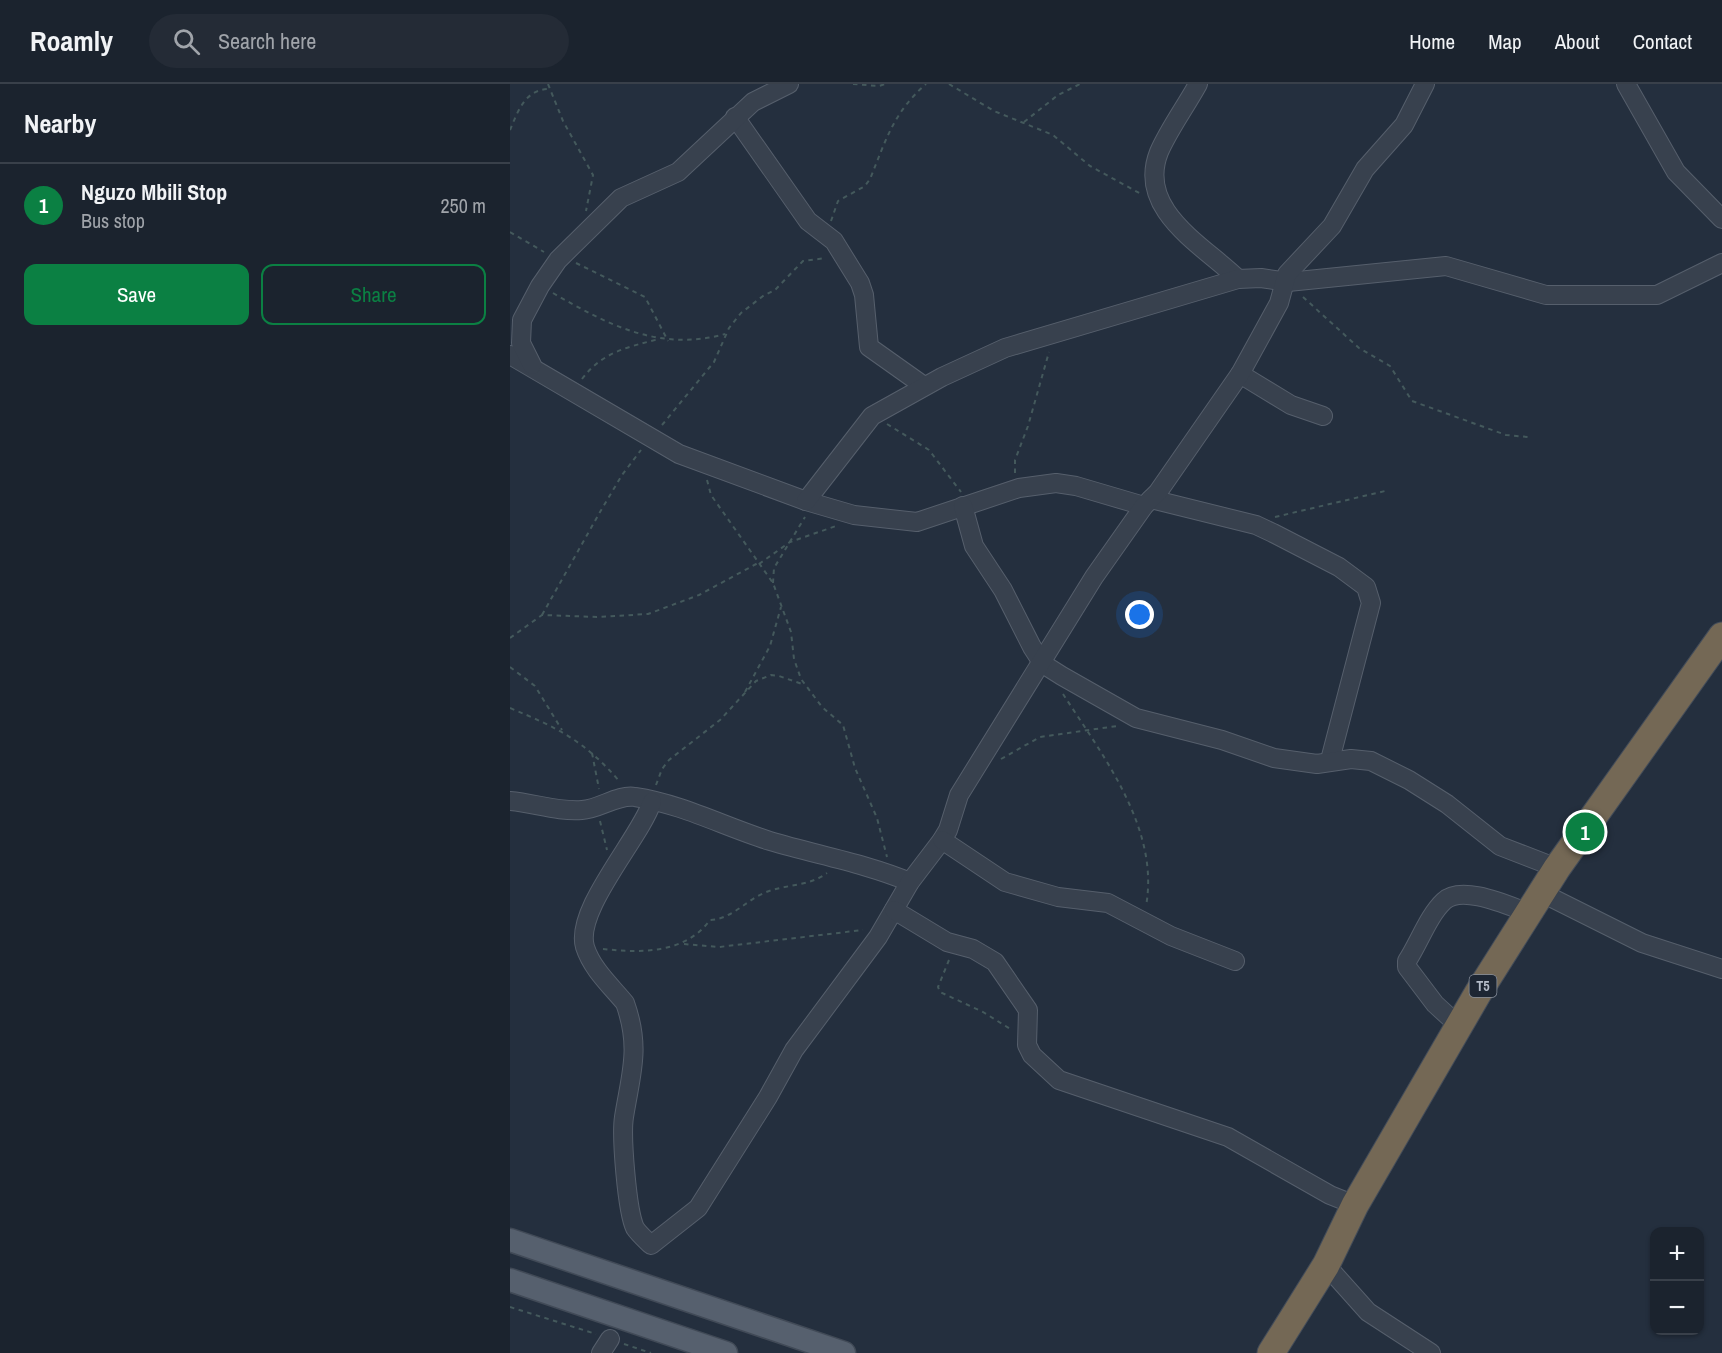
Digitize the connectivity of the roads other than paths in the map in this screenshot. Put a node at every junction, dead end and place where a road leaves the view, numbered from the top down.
1 (789, 84) edge
2 (1198, 84) edge
3 (1425, 84) edge
4 (1626, 84) edge
5 (735, 117) junction
6 (1722, 219) edge
7 (1722, 263) edge
8 (1238, 279) junction
9 (1286, 282) junction
10 (515, 335) edge
11 (510, 355) edge
12 (532, 365) junction
13 (1240, 374) junction
14 (924, 386) junction
15 (1323, 416) dead end
16 (809, 502) junction
17 (1148, 502) junction
18 (966, 505) junction
19 (1722, 636) edge
20 (1041, 661) junction
21 (1330, 760) junction
22 (510, 801) edge
23 (652, 802) junction
24 (942, 840) junction
25 (1557, 868) junction
26 (910, 882) junction
27 (1535, 903) junction
28 (894, 910) junction
29 (1235, 961) dead end
30 (1722, 969) edge
31 (1459, 1026) junction
32 (1355, 1205) junction
33 (510, 1240) edge
34 (1326, 1265) junction
35 (510, 1280) edge
36 (726, 1353) edge
37 (844, 1353) edge
38 (1271, 1353) edge
39 (1431, 1353) edge

1 - 5 street
2 - 8 street
3 - 9 street
4 - 6 street
5 - 10 street
5 - 14 street
7 - 9 street
8 - 9 street
8 - 14 street
9 - 13 street
10 - 12 street
11 - 12 street
12 - 16 street
13 - 15 street
13 - 17 street
14 - 16 street
16 - 18 street
17 - 18 street
17 - 20 street
17 - 21 street
18 - 20 street
19 - 25 highway, T5
20 - 21 street
20 - 24 street
21 - 25 street
22 - 23 street
23 - 26 street
23 - 28 street
24 - 26 street
24 - 29 street
25 - 27 highway, T5
26 - 28 street
27 - 30 street
27 - 31 highway, T5
27 - 31 street
28 - 32 street
31 - 32 highway, T5
32 - 34 highway, T5
33 - 37 main road
34 - 38 highway, T5
34 - 39 street
35 - 36 main road

